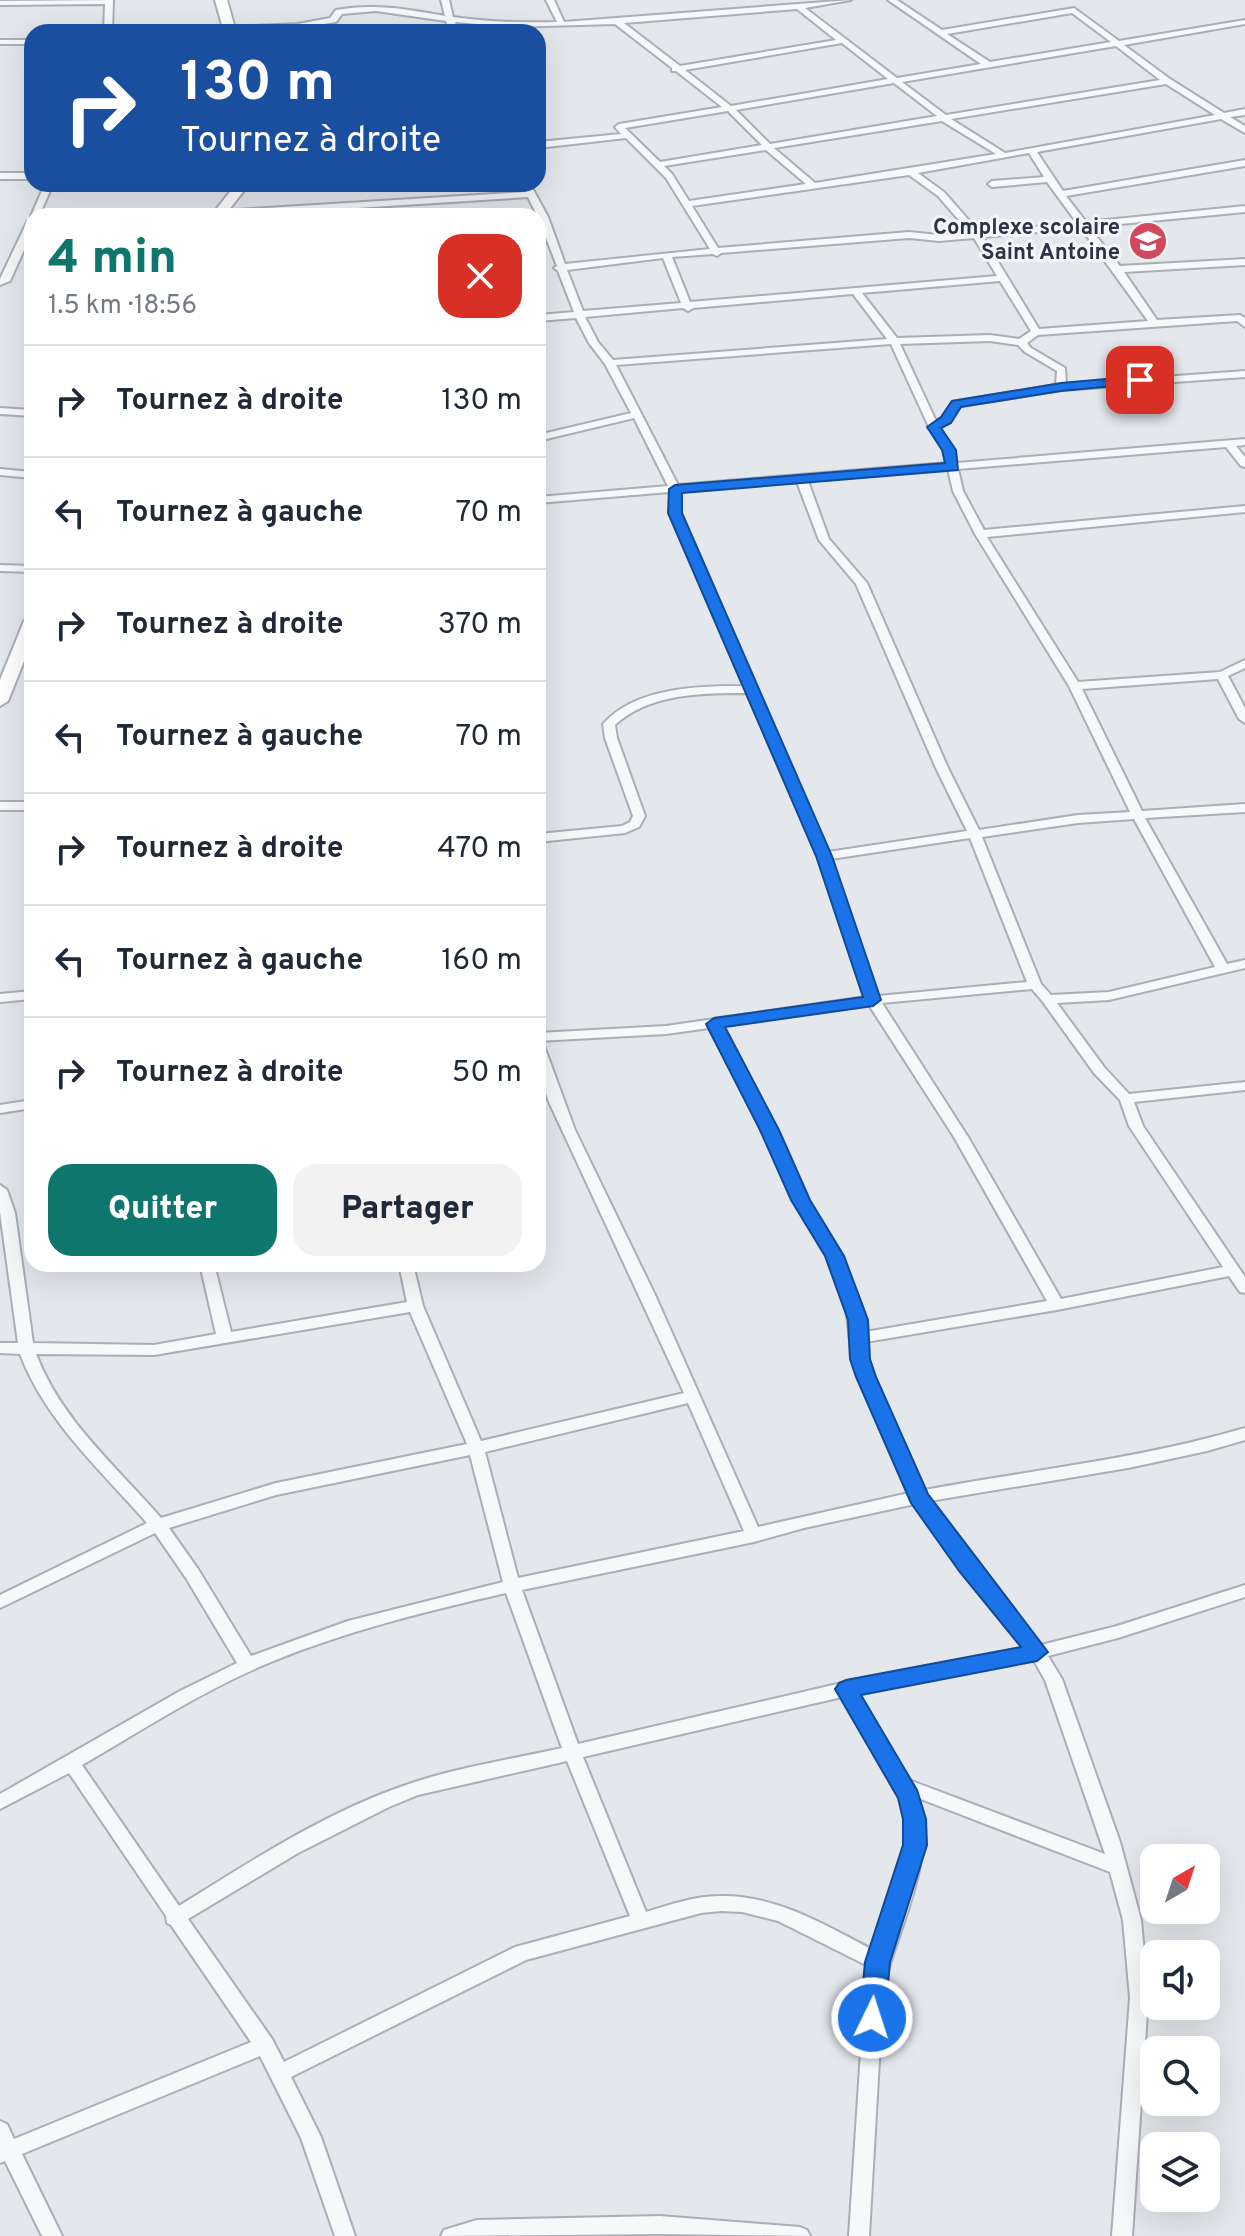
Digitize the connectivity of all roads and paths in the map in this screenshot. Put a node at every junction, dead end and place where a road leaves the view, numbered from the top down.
1 (221, 0) edge
2 (445, 0) edge
3 (452, 0) edge
4 (550, 0) edge
5 (847, 0) edge
6 (892, 0) edge
7 (109, 1) edge
8 (0, 3) edge
9 (800, 8) junction
10 (452, 20) junction
11 (617, 21) junction
12 (1245, 22) edge
13 (561, 23) junction
14 (108, 24) edge
15 (227, 24) edge
16 (318, 24) edge
17 (452, 24) edge
18 (943, 32) junction
19 (842, 41) junction
20 (0, 42) edge
21 (24, 42) edge
22 (1120, 43) junction
23 (990, 66) junction
24 (675, 69) junction
25 (1167, 81) junction
26 (897, 83) junction
27 (728, 108) junction
28 (1245, 112) edge
29 (1221, 116) junction
30 (947, 120) junction
31 (1245, 130) edge
32 (624, 136) junction
33 (546, 144) edge
34 (767, 146) junction
35 (1032, 151) junction
36 (1003, 155) junction
37 (1245, 163) edge
38 (657, 165) junction
39 (911, 172) junction
40 (0, 176) edge
41 (24, 176) edge
42 (1049, 179) junction
43 (992, 184) dead end
44 (813, 186) junction
45 (237, 192) edge
46 (503, 192) edge
47 (1061, 194) junction
48 (402, 203) junction
49 (686, 204) junction
50 (224, 208) edge
51 (325, 208) edge
52 (404, 208) edge
53 (1245, 209) edge
54 (1082, 225) junction
55 (546, 233) edge
56 (977, 235) junction
57 (24, 239) edge
58 (717, 253) junction
59 (666, 255) junction
60 (1245, 262) edge
61 (559, 268) junction
62 (1120, 269) junction
63 (1002, 278) junction
64 (0, 282) edge
65 (857, 293) junction
66 (688, 308) junction
67 (580, 316) junction
68 (546, 318) edge
69 (1243, 320) edge
70 (1154, 323) junction
71 (1036, 332) junction
72 (894, 341) junction
73 (1021, 342) junction
74 (610, 363) junction
75 (1245, 374) edge
76 (1061, 387) junction
77 (0, 411) edge
78 (24, 412) edge
79 (635, 415) junction
80 (934, 427) junction
81 (546, 436) edge
82 (1245, 442) edge
83 (1229, 443) junction
84 (1245, 464) edge
85 (953, 467) junction
86 (0, 472) edge
87 (24, 474) edge
88 (802, 480) junction
89 (675, 489) junction
90 (546, 499) edge
91 (1245, 509) edge
92 (980, 534) junction
93 (0, 568) edge
94 (24, 569) edge
95 (24, 635) edge
96 (1245, 663) edge
97 (5, 669) edge
98 (1222, 675) junction
99 (1075, 686) junction
100 (753, 689) junction
101 (0, 701) edge
102 (1245, 719) edge
103 (0, 806) edge
104 (24, 806) edge
105 (1245, 808) edge
106 (1138, 816) junction
107 (975, 835) junction
108 (546, 837) edge
109 (824, 856) junction
110 (1245, 964) edge
111 (1222, 968) junction
112 (1035, 985) junction
113 (24, 996) edge
114 (0, 998) edge
115 (1048, 999) junction
116 (873, 1000) junction
117 (714, 1024) junction
118 (546, 1036) edge
119 (546, 1076) edge
120 (1245, 1086) edge
121 (1126, 1099) junction
122 (24, 1105) edge
123 (0, 1109) edge
124 (0, 1190) edge
125 (1233, 1270) junction
126 (209, 1272) edge
127 (408, 1272) edge
128 (1245, 1288) edge
129 (1057, 1305) junction
130 (415, 1306) junction
131 (224, 1336) junction
132 (859, 1338) junction
133 (0, 1348) edge
134 (24, 1348) junction
135 (693, 1396) junction
136 (1245, 1434) edge
137 (476, 1448) junction
138 (919, 1497) junction
139 (158, 1525) junction
140 (754, 1536) junction
141 (512, 1586) junction
142 (1245, 1591) edge
143 (0, 1602) edge
144 (1037, 1652) junction
145 (248, 1666) junction
146 (846, 1689) junction
147 (572, 1752) junction
148 (73, 1765) junction
149 (901, 1784) junction
150 (0, 1802) edge
151 (1118, 1867) junction
152 (174, 1918) junction
153 (641, 1921) junction
154 (878, 1962) junction
155 (265, 2045) junction
156 (280, 2073) junction
157 (0, 2130) edge
158 (5, 2152) edge
159 (52, 2236) edge
160 (345, 2236) edge
161 (451, 2236) edge
162 (800, 2236) edge
163 (859, 2236) edge
164 (1122, 2236) edge

1 - 15 street
2 - 3 street
2 - 10 street
4 - 13 street
5 - 9 street
6 - 18 street
7 - 8 street
7 - 14 street
9 - 11 street
9 - 19 street
10 - 13 street
10 - 16 street
10 - 17 street
11 - 13 street
11 - 24 street
12 - 22 street
18 - 22 street
18 - 23 street
19 - 24 street
19 - 26 street
20 - 21 street
22 - 23 street
22 - 25 street
23 - 26 street
24 - 27 street
25 - 29 street
25 - 30 street
26 - 27 street
26 - 30 street
27 - 32 street
27 - 34 street
28 - 29 street
29 - 31 street
29 - 35 street
30 - 34 street
30 - 36 street
32 - 33 street
32 - 38 street
34 - 38 street
34 - 44 street
35 - 36 street
35 - 42 street
36 - 39 street
37 - 47 street
38 - 49 street
39 - 44 street
39 - 56 street
40 - 41 street
42 - 43 street
42 - 47 street
44 - 49 street
45 - 50 street
46 - 48 street
47 - 54 street
48 - 51 street
48 - 52 street
49 - 58 street
53 - 54 street
54 - 56 street
54 - 62 street
55 - 61 street
56 - 58 street
56 - 63 street
57 - 64 street
58 - 59 street
59 - 61 street
59 - 66 street
60 - 62 street
61 - 67 street
62 - 70 street
63 - 65 street
63 - 71 street
65 - 66 street
65 - 72 street
66 - 67 street
67 - 68 street
67 - 74 street
69 - 70 street
70 - 71 street
71 - 73 street
72 - 73 street
72 - 74 street
72 - 80 street
73 - 76 street
74 - 79 street
75 - 76 street
76 - 80 street
77 - 78 street
79 - 81 street
79 - 89 street
80 - 85 street
82 - 83 street
83 - 84 street
83 - 85 street
85 - 88 street
85 - 92 street
86 - 87 street
88 - 89 street
88 - 107 street
89 - 90 street
89 - 100 street
91 - 92 street
92 - 99 street
93 - 94 street
95 - 97 street
96 - 98 street
97 - 101 street
98 - 99 street
98 - 102 street
99 - 106 street
100 - 108 street
100 - 109 street
103 - 104 street
105 - 106 street
106 - 107 street
106 - 111 street
107 - 109 street
107 - 112 street
109 - 116 street
110 - 111 street
111 - 115 street
112 - 115 street
112 - 116 street
113 - 114 street
115 - 121 street
116 - 117 street
116 - 129 street
117 - 118 street
117 - 132 street
119 - 135 street
120 - 121 street
121 - 125 street
122 - 123 street
124 - 134 street
125 - 128 street
125 - 129 street
126 - 131 street
127 - 130 street
129 - 132 street
130 - 131 street
130 - 137 street
131 - 134 street
132 - 138 street
133 - 134 street
134 - 139 street
135 - 137 street
135 - 140 street
136 - 138 street
137 - 139 street
137 - 141 street
138 - 140 street
138 - 144 street
139 - 143 street
139 - 145 street
140 - 141 street
141 - 145 street
141 - 147 street
142 - 144 street
144 - 146 street
144 - 151 street
145 - 148 street
146 - 147 street
146 - 149 street
147 - 152 street
147 - 153 street
148 - 150 street
148 - 152 street
149 - 151 street
149 - 154 street
151 - 164 street
152 - 155 street
153 - 154 street
153 - 156 street
154 - 163 street
155 - 156 street
155 - 158 street
156 - 160 street
157 - 158 street
158 - 159 street
161 - 162 street

